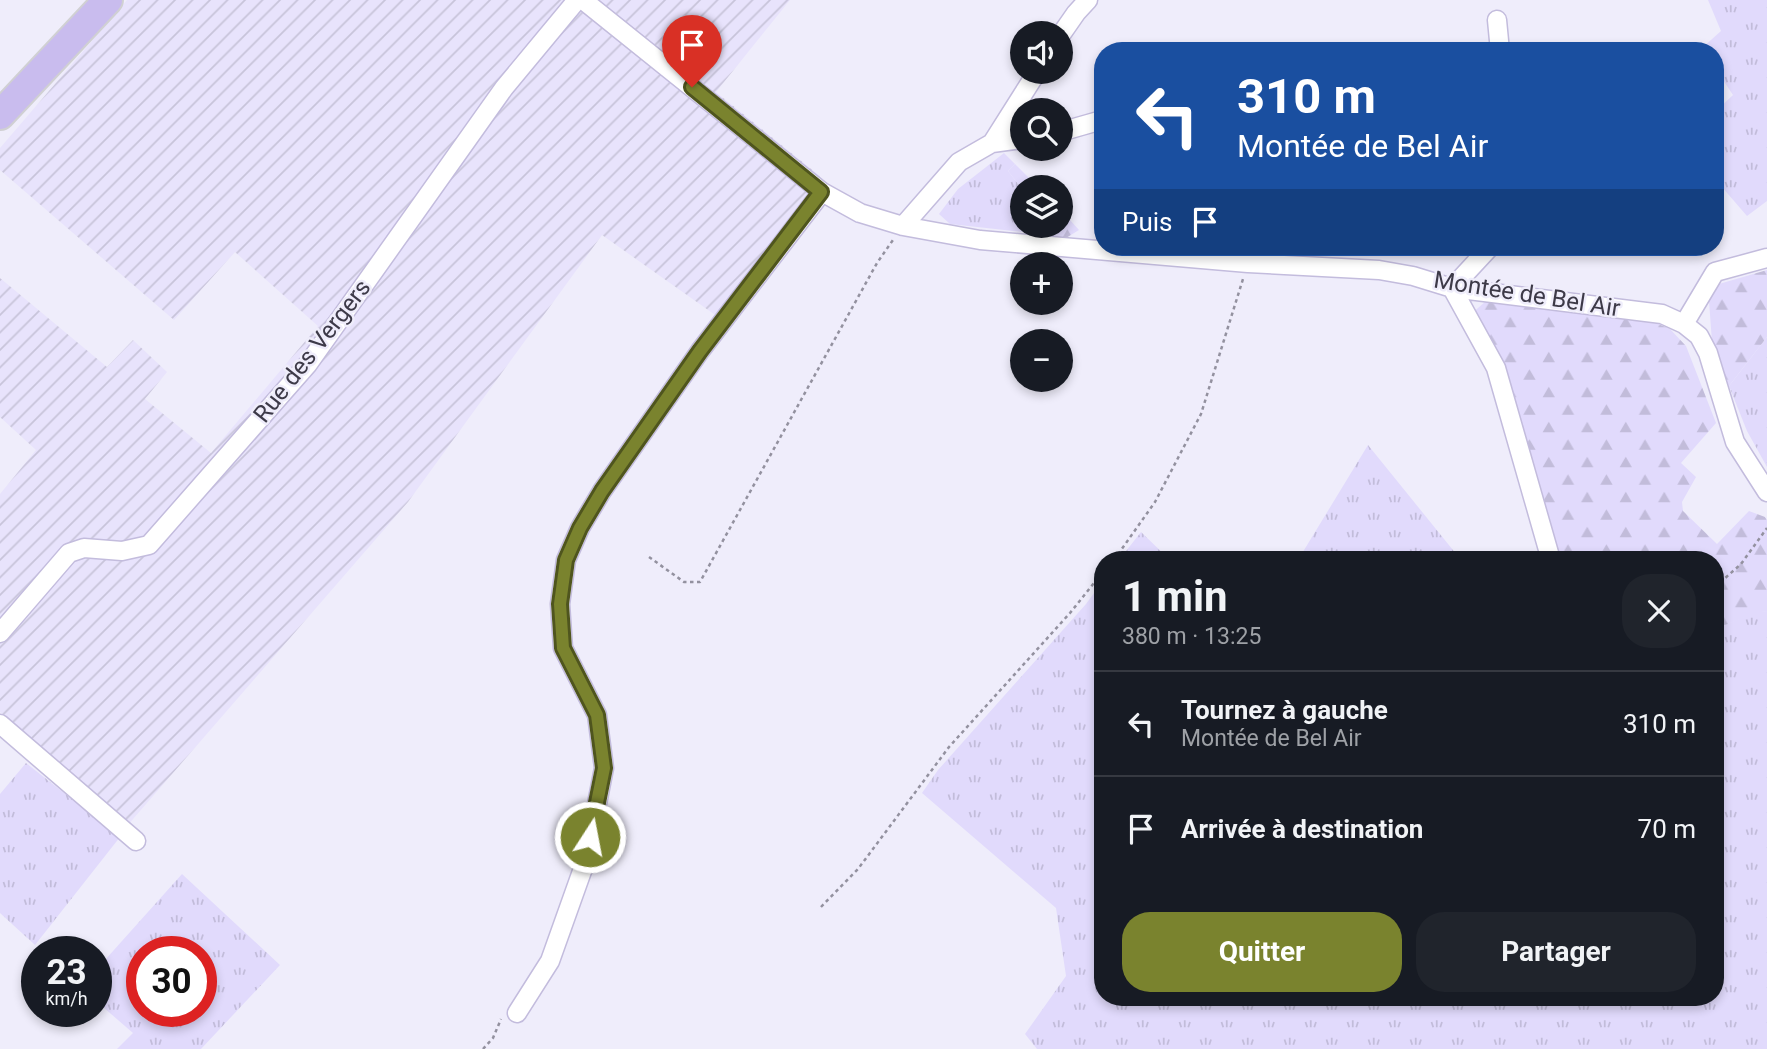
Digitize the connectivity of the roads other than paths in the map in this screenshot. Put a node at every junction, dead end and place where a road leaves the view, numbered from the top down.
1 (91, 0) edge
2 (108, 0) edge
3 (577, 0) edge
4 (583, 0) edge
5 (1088, 0) edge
6 (1497, 20) dead end
7 (1071, 21) edge
8 (1499, 42) edge
9 (1029, 84) edge
10 (0, 114) edge
11 (1094, 122) edge
12 (1073, 128) edge
13 (1010, 141) edge
14 (992, 143) junction
15 (821, 192) junction
16 (903, 226) junction
17 (1094, 250) edge
18 (1166, 256) edge
19 (1482, 256) edge
20 (1767, 258) edge
21 (1452, 288) junction
22 (1684, 324) junction
23 (1767, 492) edge
24 (1548, 551) edge
25 (0, 633) edge
26 (0, 724) edge
27 (136, 841) dead end
28 (517, 1013) dead end

1 - 10 main road
2 - 10 main road
3 - 25 street, Rue des Vergers
4 - 15 street, Montée de Bel Air
5 - 7 street
6 - 8 street
9 - 14 street
11 - 12 street
13 - 14 street
14 - 16 street
15 - 16 street, Montée de Bel Air
15 - 28 street
16 - 17 street, Montée de Bel Air
18 - 21 street, Montée de Bel Air
19 - 21 street
20 - 22 street
21 - 22 street, Montée de Bel Air
21 - 24 street
22 - 23 street
26 - 27 street

